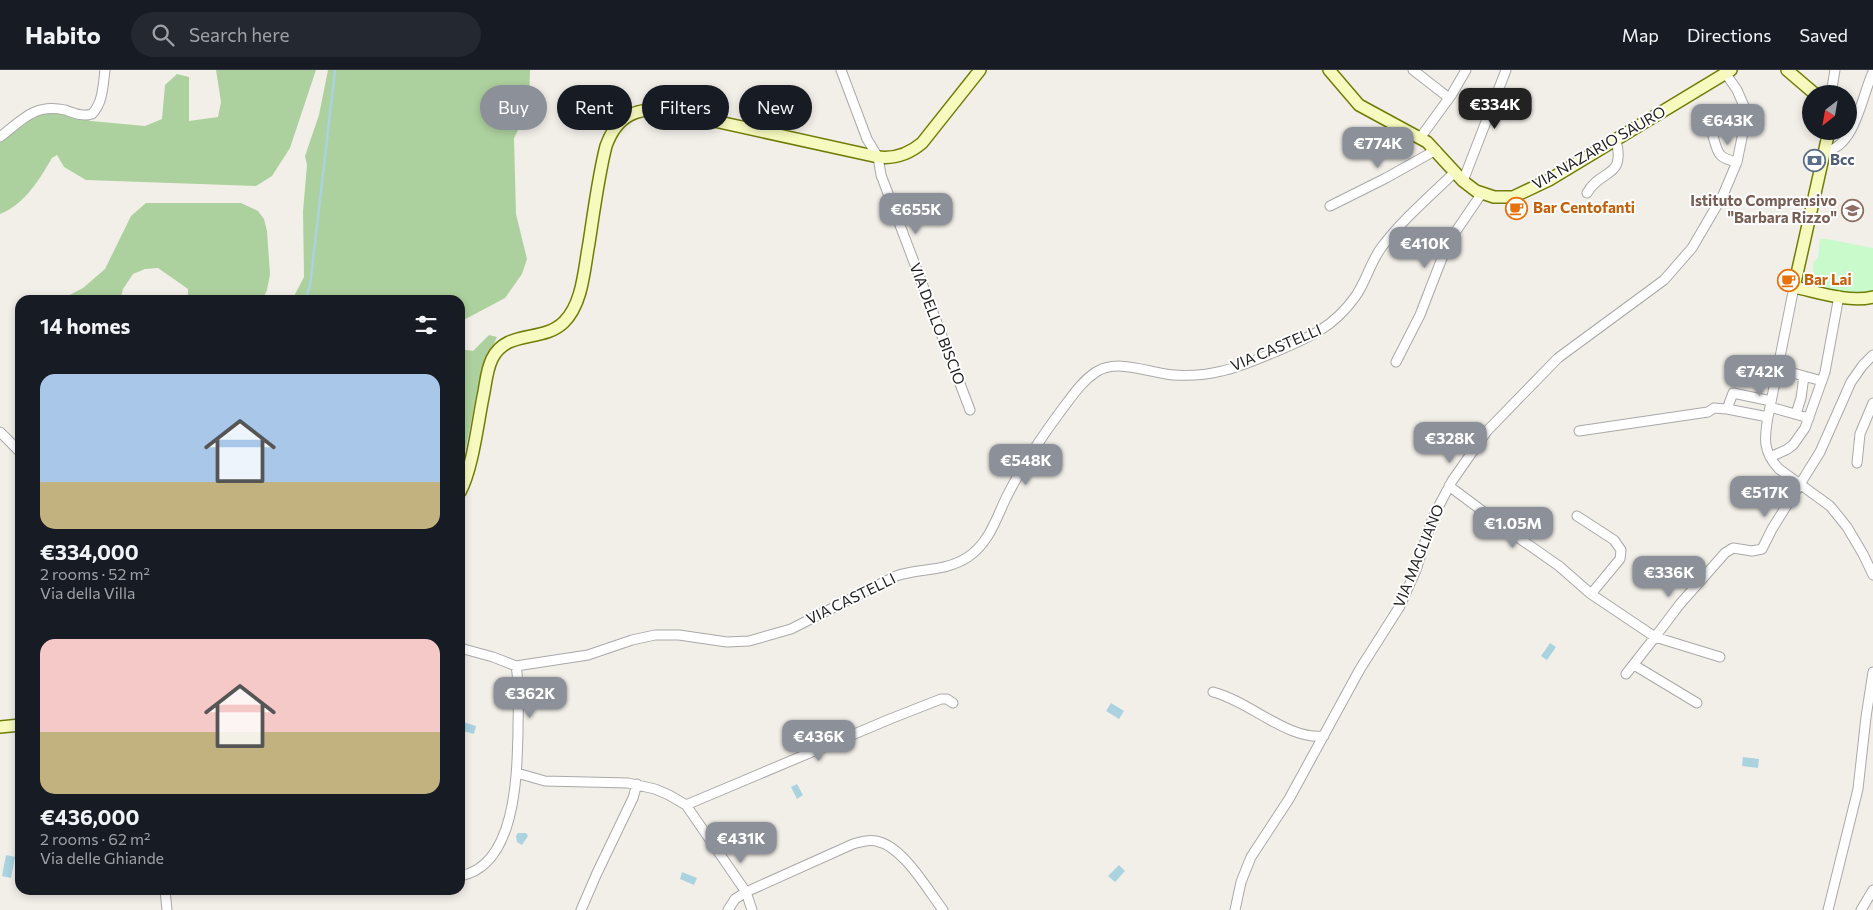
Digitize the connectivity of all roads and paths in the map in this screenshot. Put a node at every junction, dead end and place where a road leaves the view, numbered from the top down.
1 (105, 70) edge
2 (841, 70) edge
3 (980, 70) edge
4 (1329, 70) edge
5 (1413, 70) edge
6 (1466, 70) edge
7 (1506, 70) edge
8 (1787, 70) edge
9 (1835, 70) edge
10 (1729, 72) edge
11 (1873, 72) edge
12 (1804, 85) edge
13 (1832, 85) edge
14 (1449, 98) junction
15 (1713, 136) dead end
16 (0, 137) edge
17 (1420, 138) junction
18 (1616, 140) junction
19 (1828, 140) edge
20 (1436, 150) junction
21 (1826, 150) junction
22 (878, 157) junction
23 (1737, 162) junction
24 (1459, 177) junction
25 (1482, 193) junction
26 (1587, 193) dead end
27 (1330, 206) dead end
28 (1794, 287) junction
29 (1839, 296) junction
30 (1873, 297) edge
31 (1873, 355) edge
32 (1396, 362) dead end
33 (1778, 369) junction
34 (1804, 376) junction
35 (1822, 381) junction
36 (1873, 403) edge
37 (1771, 404) junction
38 (1727, 409) junction
39 (970, 410) dead end
40 (1796, 414) junction
41 (1768, 417) junction
42 (1809, 418) junction
43 (1579, 431) dead end
44 (0, 432) edge
45 (15, 447) edge
46 (1770, 457) junction
47 (1856, 463) dead end
48 (465, 480) edge
49 (1449, 486) junction
50 (1800, 486) junction
51 (1577, 516) dead end
52 (1873, 575) edge
53 (1591, 594) junction
54 (1656, 637) junction
55 (465, 649) edge
56 (1720, 657) dead end
57 (1634, 665) junction
58 (516, 666) junction
59 (1873, 672) edge
60 (1626, 674) dead end
61 (1213, 692) dead end
62 (954, 703) dead end
63 (1697, 703) dead end
64 (15, 726) edge
65 (0, 727) edge
66 (1324, 736) junction
67 (517, 773) junction
68 (637, 784) junction
69 (686, 805) junction
70 (465, 874) edge
71 (1873, 890) edge
72 (746, 892) junction
73 (166, 895) edge
74 (167, 910) edge
75 (581, 910) edge
76 (728, 910) edge
77 (752, 910) edge
78 (943, 910) edge
79 (1235, 910) edge
80 (1828, 910) edge
81 (1861, 910) edge

1 - 16 street
2 - 22 street, VIA DELLO BISCIO
3 - 22 street
4 - 17 street, VIA NAZARIO SAURO
5 - 14 street
6 - 14 street
7 - 24 street
8 - 12 street
9 - 13 street
10 - 18 street, VIA NAZARIO SAURO
10 - 23 street, VIA MAGLIANO
11 - 21 street
14 - 17 street
15 - 23 street
17 - 20 street, VIA NAZARIO SAURO
18 - 25 street, VIA NAZARIO SAURO
18 - 26 street
19 - 21 street
20 - 24 street, VIA NAZARIO SAURO
20 - 27 street
21 - 28 street
22 - 39 street, VIA DELLO BISCIO
22 - 48 street
23 - 49 street, VIA MAGLIANO
24 - 25 street, VIA NAZARIO SAURO
24 - 58 street, VIA CASTELLI
25 - 32 street
28 - 29 street
28 - 33 street
29 - 30 street
29 - 35 street
31 - 50 street
33 - 34 street
33 - 37 street
34 - 35 street
34 - 40 street
35 - 42 street
36 - 47 street
37 - 38 street
37 - 40 street
37 - 41 street
38 - 41 street
38 - 43 street
40 - 42 street
41 - 46 street
42 - 46 street
44 - 45 street
46 - 50 street
49 - 53 street
49 - 66 street, VIA MAGLIANO
50 - 52 street
50 - 54 street
51 - 53 street
53 - 54 street
54 - 56 street
54 - 57 street
55 - 58 street, VIA CASTELLI
57 - 60 street
57 - 63 street
58 - 67 street
59 - 80 street
61 - 66 street
62 - 69 street
64 - 65 street
66 - 79 street, VIA MAGLIANO
67 - 68 street
67 - 70 street
68 - 69 street
68 - 75 street
69 - 72 street
71 - 81 street
72 - 76 street
72 - 77 street
72 - 78 street
73 - 74 street

